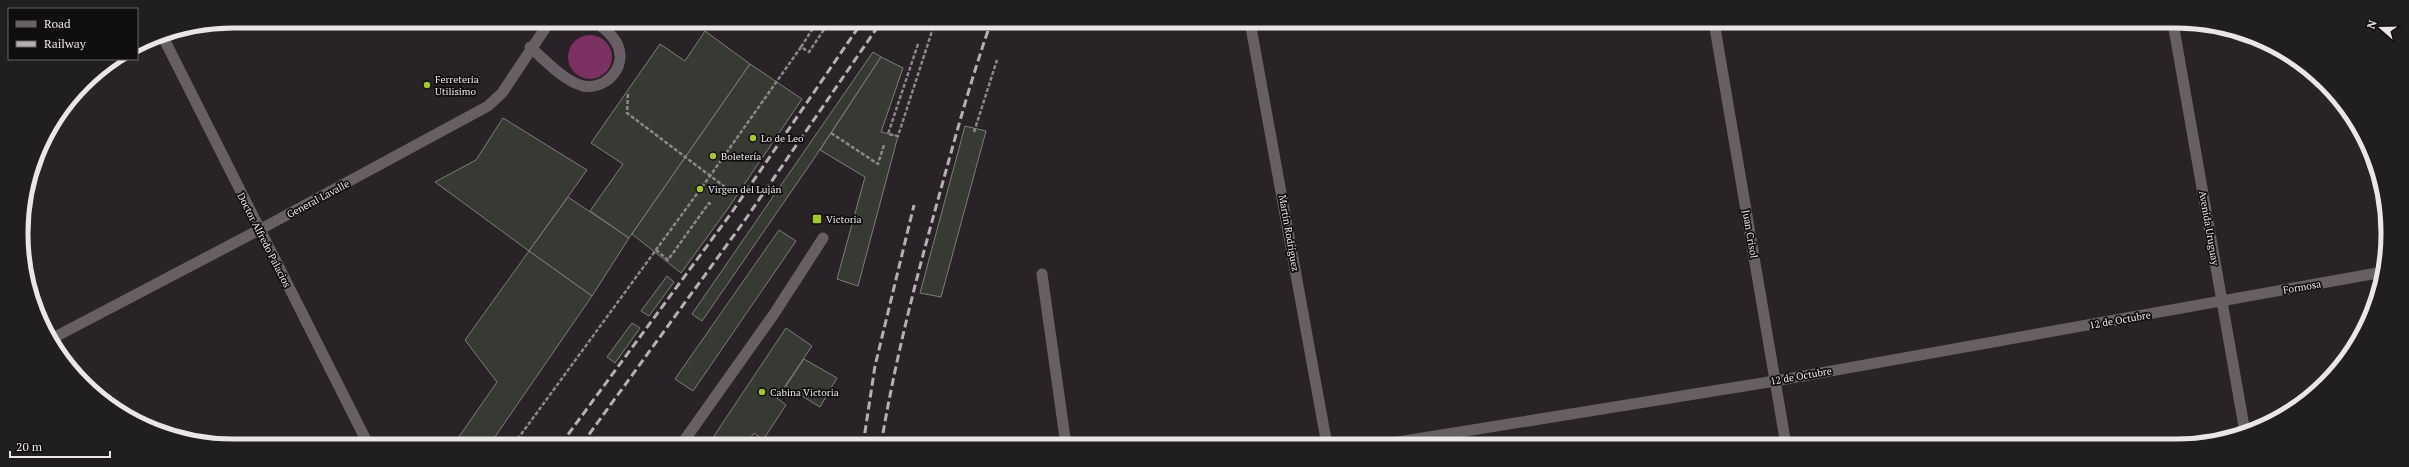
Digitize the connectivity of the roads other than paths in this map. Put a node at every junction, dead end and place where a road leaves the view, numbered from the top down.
1 (545, 28) edge
2 (602, 28) edge
3 (1251, 28) edge
4 (1715, 28) edge
5 (2174, 28) edge
6 (165, 40) edge
7 (530, 48) junction
8 (259, 230) junction
9 (823, 238) dead end
10 (2377, 273) edge
11 (1042, 274) dead end
12 (2222, 301) junction
13 (56, 336) edge
14 (1775, 381) junction
15 (2244, 427) edge
16 (365, 439) edge
17 (685, 439) edge
18 (1065, 439) edge
19 (1326, 439) edge
20 (1416, 439) edge
21 (1785, 439) edge

1 - 7 street, General Lavalle
2 - 7 street
3 - 19 street, Martín Rodríguez
4 - 14 street, Juan Crisol
5 - 12 street, Avenida Uruguay
6 - 8 street, Doctor Alfredo Palacios
7 - 8 street, General Lavalle
8 - 13 street, General Lavalle
8 - 16 street, Doctor Alfredo Palacios
9 - 17 street
10 - 12 street, Formosa
11 - 18 street
12 - 14 street, 12 de Octubre
12 - 15 street, Avenida Uruguay
14 - 20 street, 12 de Octubre
14 - 21 street, Juan Crisol

